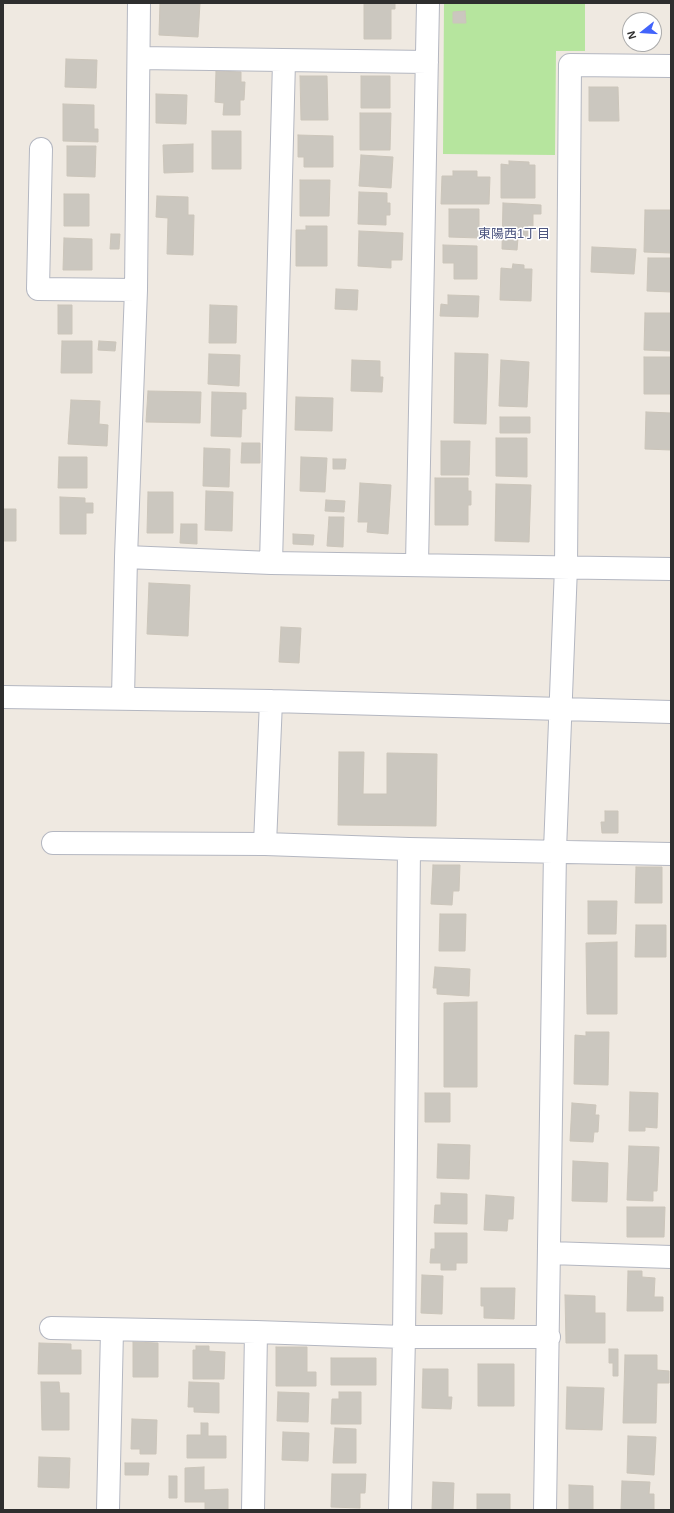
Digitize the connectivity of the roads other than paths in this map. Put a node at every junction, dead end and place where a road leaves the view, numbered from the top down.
1 (139, 3) edge
2 (428, 3) edge
3 (139, 58) junction
4 (284, 61) junction
5 (427, 62) junction
6 (671, 66) edge
7 (41, 149) dead end
8 (136, 290) junction
9 (126, 558) junction
10 (271, 563) junction
11 (417, 564) junction
12 (566, 567) junction
13 (671, 569) edge
14 (3, 696) edge
15 (123, 698) junction
16 (271, 701) junction
17 (561, 710) junction
18 (671, 712) edge
19 (53, 842) dead end
20 (264, 844) junction
21 (409, 849) junction
22 (555, 850) junction
23 (671, 854) edge
24 (550, 1253) junction
25 (671, 1257) edge
26 (51, 1328) dead end
27 (112, 1330) junction
28 (256, 1332) junction
29 (404, 1337) junction
30 (549, 1337) junction
31 (108, 1510) edge
32 (253, 1510) edge
33 (400, 1510) edge
34 (545, 1510) edge

1 - 3 street
2 - 5 street
3 - 4 street
3 - 8 street
4 - 5 street
4 - 10 street
5 - 11 street
6 - 12 street
7 - 8 street
8 - 9 street
9 - 10 street
9 - 15 street
10 - 11 street
11 - 12 street
12 - 13 street
12 - 17 street
14 - 15 street
15 - 16 street
16 - 17 street
16 - 20 street
17 - 18 street
17 - 22 street
19 - 20 street
20 - 21 street
21 - 22 street
21 - 29 street
22 - 23 street
22 - 24 street
24 - 25 street
24 - 30 street
26 - 27 street
27 - 28 street
27 - 31 street
28 - 29 street
28 - 32 street
29 - 30 street
29 - 33 street
30 - 34 street

